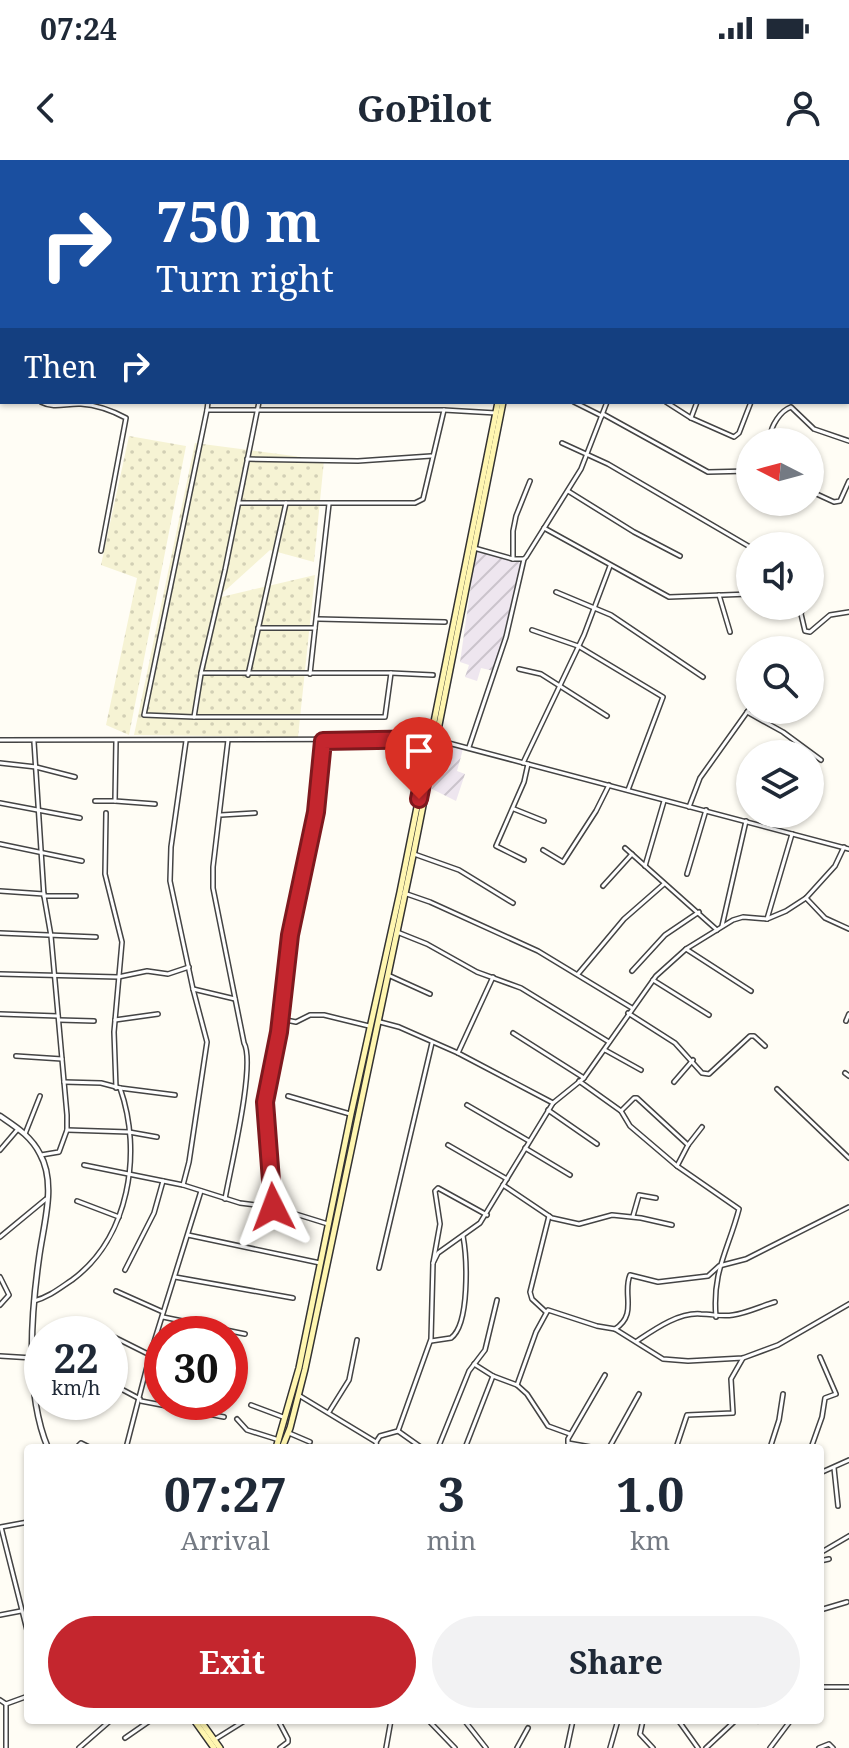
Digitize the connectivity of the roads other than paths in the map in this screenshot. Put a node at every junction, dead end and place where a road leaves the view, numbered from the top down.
1 (48, 404) edge
2 (208, 404) edge
3 (259, 404) edge
4 (499, 404) edge
5 (500, 404) edge
6 (578, 404) edge
7 (606, 404) edge
8 (669, 404) edge
9 (696, 404) edge
10 (750, 404) edge
11 (207, 410) junction
12 (444, 410) junction
13 (257, 411) junction
14 (496, 413) junction
15 (602, 415) junction
16 (691, 418) junction
17 (772, 428) edge
18 (813, 428) edge
19 (824, 432) edge
20 (849, 441) edge
21 (562, 443) dead end
22 (588, 454) junction
23 (433, 456) junction
24 (247, 459) junction
25 (736, 469) edge
26 (530, 481) dead end
27 (849, 481) edge
28 (568, 491) junction
29 (824, 497) edge
30 (239, 503) junction
31 (286, 503) junction
32 (329, 504) junction
33 (544, 528) junction
34 (736, 539) edge
35 (474, 548) junction
36 (101, 551) dead end
37 (680, 556) dead end
38 (513, 559) junction
39 (524, 559) junction
40 (610, 566) junction
41 (556, 592) dead end
42 (736, 594) edge
43 (719, 595) junction
44 (596, 606) junction
45 (849, 612) edge
46 (318, 619) junction
47 (803, 620) edge
48 (445, 622) dead end
49 (258, 628) junction
50 (315, 628) junction
51 (532, 630) dead end
52 (730, 632) dead end
53 (578, 646) junction
54 (519, 669) dead end
55 (201, 673) junction
56 (391, 673) junction
57 (310, 674) junction
58 (248, 675) junction
59 (433, 675) dead end
60 (703, 677) dead end
61 (560, 684) junction
62 (607, 716) dead end
63 (194, 717) junction
64 (739, 724) edge
65 (771, 724) edge
66 (0, 740) edge
67 (228, 740) junction
68 (434, 740) junction
69 (794, 740) edge
70 (116, 741) junction
71 (186, 741) junction
72 (323, 741) junction
73 (34, 742) junction
74 (468, 749) junction
75 (0, 763) edge
76 (526, 764) junction
77 (36, 767) junction
78 (75, 777) dead end
79 (609, 785) junction
80 (628, 790) junction
81 (664, 800) junction
82 (95, 801) dead end
83 (115, 801) junction
84 (0, 803) edge
85 (155, 804) dead end
86 (689, 807) junction
87 (513, 808) junction
88 (706, 810) junction
89 (38, 811) junction
90 (106, 813) dead end
91 (255, 813) dead end
92 (221, 815) junction
93 (80, 818) dead end
94 (736, 818) edge
95 (544, 821) dead end
96 (744, 828) edge
97 (771, 828) edge
98 (792, 834) junction
99 (0, 844) edge
100 (625, 848) dead end
101 (848, 848) edge
102 (543, 850) dead end
103 (42, 854) junction
104 (414, 854) junction
105 (632, 854) junction
106 (524, 860) dead end
107 (82, 861) dead end
108 (645, 866) junction
109 (687, 874) dead end
110 (664, 884) junction
111 (603, 886) dead end
112 (0, 891) edge
113 (403, 893) junction
114 (44, 895) junction
115 (76, 896) dead end
116 (806, 898) junction
117 (513, 903) dead end
118 (699, 912) junction
119 (767, 919) junction
120 (722, 926) junction
121 (849, 929) edge
122 (717, 930) junction
123 (397, 932) junction
124 (0, 933) edge
125 (51, 936) junction
126 (96, 937) dead end
127 (686, 949) junction
128 (189, 967) junction
129 (632, 971) dead end
130 (0, 974) edge
131 (388, 975) junction
132 (578, 975) junction
133 (55, 977) junction
134 (118, 977) junction
135 (493, 977) junction
136 (653, 980) junction
137 (193, 989) junction
138 (751, 991) dead end
139 (430, 994) dead end
140 (235, 999) junction
141 (632, 1008) junction
142 (628, 1013) junction
143 (0, 1014) edge
144 (158, 1014) dead end
145 (849, 1014) edge
146 (709, 1015) dead end
147 (58, 1018) junction
148 (281, 1019) junction
149 (115, 1020) junction
150 (94, 1021) dead end
151 (846, 1021) dead end
152 (377, 1022) junction
153 (370, 1027) junction
154 (513, 1033) dead end
155 (609, 1042) junction
156 (432, 1043) junction
157 (765, 1046) dead end
158 (605, 1050) junction
159 (458, 1053) junction
160 (16, 1056) dead end
161 (62, 1059) junction
162 (693, 1060) junction
163 (641, 1070) dead end
164 (581, 1079) junction
165 (64, 1082) junction
166 (674, 1082) dead end
167 (118, 1088) junction
168 (777, 1089) dead end
169 (175, 1095) dead end
170 (40, 1096) dead end
171 (288, 1096) dead end
172 (553, 1103) junction
173 (467, 1105) dead end
174 (548, 1110) junction
175 (621, 1111) junction
176 (351, 1114) junction
177 (0, 1116) edge
178 (702, 1127) dead end
179 (18, 1129) junction
180 (67, 1130) junction
181 (129, 1132) junction
182 (25, 1134) junction
183 (157, 1137) dead end
184 (529, 1141) junction
185 (597, 1144) dead end
186 (448, 1145) dead end
187 (688, 1145) junction
188 (525, 1148) junction
189 (0, 1150) edge
190 (41, 1155) junction
191 (849, 1158) edge
192 (84, 1165) dead end
193 (677, 1166) junction
194 (128, 1174) junction
195 (570, 1175) dead end
196 (507, 1179) junction
197 (163, 1181) junction
198 (183, 1185) junction
199 (503, 1185) junction
200 (201, 1191) junction
201 (656, 1198) dead end
202 (47, 1199) junction
203 (225, 1199) junction
204 (77, 1201) dead end
205 (273, 1207) junction
206 (849, 1207) edge
207 (487, 1215) junction
208 (549, 1216) junction
209 (633, 1216) junction
210 (119, 1217) junction
211 (329, 1224) junction
212 (672, 1225) dead end
213 (188, 1235) junction
214 (463, 1236) junction
215 (0, 1237) edge
216 (320, 1263) junction
217 (433, 1263) junction
218 (719, 1266) junction
219 (379, 1268) dead end
220 (125, 1270) dead end
221 (0, 1277) edge
222 (174, 1277) junction
223 (116, 1291) dead end
224 (293, 1298) dead end
225 (497, 1300) dead end
226 (34, 1301) junction
227 (775, 1302) dead end
228 (849, 1304) edge
229 (0, 1305) edge
230 (546, 1312) junction
231 (162, 1314) junction
232 (34, 1316) edge
233 (170, 1316) edge
234 (716, 1317) junction
235 (615, 1329) junction
236 (357, 1340) dead end
237 (431, 1341) junction
238 (637, 1341) junction
239 (0, 1356) edge
240 (24, 1357) edge
241 (820, 1357) dead end
242 (743, 1358) junction
243 (474, 1364) junction
244 (605, 1375) dead end
245 (493, 1376) junction
246 (144, 1378) edge
247 (517, 1385) junction
248 (128, 1394) edge
249 (296, 1394) junction
250 (639, 1394) dead end
251 (783, 1394) dead end
252 (139, 1400) junction
253 (144, 1401) edge
254 (251, 1405) dead end
255 (329, 1412) junction
256 (286, 1419) junction
257 (39, 1420) edge
258 (238, 1420) edge
259 (398, 1431) junction
260 (289, 1433) junction
261 (570, 1434) junction
262 (279, 1440) junction
263 (310, 1442) dead end
264 (47, 1444) edge
265 (127, 1444) edge
266 (279, 1444) edge
267 (282, 1444) edge
268 (375, 1444) edge
269 (376, 1444) edge
270 (416, 1444) edge
271 (440, 1444) edge
272 (467, 1444) edge
273 (571, 1444) edge
274 (611, 1444) edge
275 (677, 1444) edge
276 (771, 1444) edge
277 (812, 1444) edge
278 (849, 1460) edge
279 (834, 1468) junction
280 (824, 1472) edge
281 (838, 1506) dead end
282 (24, 1522) edge
283 (0, 1525) edge
284 (849, 1536) edge
285 (824, 1551) edge
286 (829, 1559) dead end
287 (824, 1560) edge
288 (847, 1602) dead end
289 (824, 1609) edge
290 (21, 1611) junction
291 (0, 1615) edge
292 (24, 1621) edge
293 (824, 1687) edge
294 (849, 1687) edge
295 (24, 1697) edge
296 (0, 1700) edge
297 (6, 1704) junction
298 (145, 1724) edge
299 (197, 1724) edge
300 (203, 1724) edge
301 (240, 1724) edge
302 (280, 1724) edge
303 (390, 1724) edge
304 (432, 1724) edge
305 (467, 1724) edge
306 (572, 1724) edge
307 (617, 1724) edge
308 (642, 1724) edge
309 (681, 1724) edge
310 (732, 1724) edge
311 (788, 1724) edge
312 (105, 1726) edge
313 (528, 1728) dead end
314 (125, 1738) dead end
315 (214, 1740) junction
316 (386, 1746) edge
317 (6, 1748) edge
318 (79, 1748) edge
319 (214, 1748) edge
320 (220, 1748) edge
321 (280, 1748) edge
322 (393, 1748) edge
323 (455, 1748) edge
324 (486, 1748) edge
325 (517, 1748) edge
326 (567, 1748) edge
327 (610, 1748) edge
328 (653, 1748) edge
329 (698, 1748) edge
330 (706, 1748) edge
331 (770, 1748) edge
332 (819, 1748) edge
333 (833, 1748) edge

1 - 36 street
2 - 11 street
3 - 13 street
4 - 14 main road
5 - 35 main road
6 - 15 street
7 - 15 street
8 - 16 street
9 - 16 street
10 - 16 street
11 - 13 street
11 - 63 street
12 - 13 street
12 - 14 street
12 - 23 street
13 - 24 street
14 - 68 main road
15 - 22 street
15 - 25 street
17 - 18 street
19 - 20 street
21 - 22 street
22 - 28 street
22 - 34 street
23 - 24 street
23 - 32 street
24 - 30 street
26 - 38 street
27 - 29 street
28 - 33 street
28 - 37 street
30 - 31 street
30 - 55 street
31 - 32 street
31 - 49 street
32 - 46 street
33 - 39 street
33 - 40 street
35 - 38 street
35 - 68 main road
38 - 39 street
39 - 74 street
40 - 43 street
40 - 44 street
41 - 44 street
42 - 43 street
43 - 52 street
44 - 53 street
44 - 60 street
45 - 47 street
46 - 48 street
46 - 50 street
49 - 50 street
49 - 58 street
50 - 57 street
51 - 53 street
53 - 61 street
53 - 80 street
54 - 61 street
55 - 58 street
55 - 63 street
56 - 57 street
56 - 59 street
56 - 63 street
57 - 58 street
61 - 62 street
61 - 76 street
64 - 86 street
65 - 69 street
66 - 73 street
67 - 71 street
67 - 72 street
67 - 92 street
68 - 72 street
68 - 74 street
68 - 104 main road
68 - 113 main road
70 - 71 street
70 - 73 street
70 - 83 street
71 - 128 street
72 - 148 street
73 - 77 street
74 - 76 street
75 - 77 street
76 - 79 street
76 - 87 street
77 - 78 street
77 - 89 street
79 - 80 street
79 - 102 street
80 - 81 street
81 - 86 street
81 - 108 street
82 - 83 street
83 - 85 street
84 - 89 street
86 - 88 street
87 - 95 street
87 - 106 street
88 - 94 street
88 - 109 street
89 - 93 street
89 - 103 street
90 - 134 street
91 - 92 street
92 - 140 street
96 - 120 street
97 - 98 street
98 - 101 street
98 - 119 street
99 - 103 street
100 - 105 street
101 - 116 street
103 - 107 street
103 - 114 street
104 - 113 main road
104 - 117 street
105 - 108 street
105 - 111 street
108 - 110 street
110 - 118 street
110 - 132 street
112 - 114 street
113 - 123 main road
113 - 132 street
113 - 153 main road
114 - 115 street
114 - 125 street
116 - 119 street
116 - 121 street
118 - 122 street
118 - 129 street
119 - 120 street
120 - 122 street
122 - 127 street
123 - 131 main road
123 - 135 street
124 - 125 street
125 - 126 street
125 - 133 street
127 - 136 street
127 - 138 street
128 - 134 street
128 - 137 street
130 - 133 street
131 - 139 street
131 - 152 main road
132 - 141 street
133 - 134 street
133 - 147 street
134 - 149 street
135 - 155 street
135 - 159 street
136 - 141 street
136 - 146 street
137 - 140 street
137 - 198 street
140 - 203 street
141 - 142 street
142 - 155 street
142 - 162 street
143 - 147 street
144 - 149 street
145 - 151 street
147 - 150 street
147 - 161 street
148 - 153 street
148 - 205 street
149 - 167 street
152 - 156 street
152 - 249 main road
153 - 176 main road
154 - 164 street
155 - 158 street
156 - 159 street
156 - 219 street
157 - 162 street
158 - 163 street
158 - 164 street
159 - 172 street
160 - 161 street
161 - 165 street
162 - 166 street
164 - 172 street
164 - 175 street
165 - 167 street
165 - 180 street
167 - 169 street
167 - 181 street
168 - 191 street
170 - 182 street
171 - 176 street
172 - 174 street
173 - 184 street
174 - 184 street
174 - 185 street
175 - 187 street
175 - 193 street
176 - 211 main road
177 - 179 street
178 - 187 street
179 - 182 street
179 - 189 street
180 - 181 street
180 - 190 street
181 - 183 street
181 - 194 street
182 - 190 street
184 - 188 street
186 - 196 street
187 - 193 street
188 - 195 street
188 - 196 street
190 - 202 street
192 - 194 street
193 - 218 street
194 - 197 street
194 - 210 street
196 - 199 street
197 - 198 street
197 - 220 street
198 - 200 street
199 - 207 street
199 - 208 street
200 - 203 street
200 - 213 street
201 - 209 street
202 - 215 street
202 - 226 street
203 - 205 street
204 - 210 street
205 - 211 street
206 - 218 street
207 - 214 street
207 - 217 street
208 - 209 street
208 - 230 street
209 - 212 street
210 - 226 street
211 - 216 main road
213 - 216 street
213 - 222 street
214 - 217 street
214 - 237 street
216 - 249 main road
217 - 237 street
218 - 234 street
218 - 235 street
221 - 229 street
222 - 224 street
222 - 231 street
223 - 231 street
225 - 243 street
226 - 232 street
227 - 234 street
228 - 242 street
230 - 235 street
230 - 247 street
231 - 233 street
234 - 238 street
235 - 238 street
236 - 255 street
237 - 259 street
238 - 242 street
239 - 240 street
241 - 277 street
242 - 275 street
243 - 245 street
243 - 271 street
244 - 261 street
245 - 247 street
245 - 272 street
246 - 252 street
247 - 261 street
248 - 252 street
249 - 255 street
249 - 256 main road
249 - 260 main road
250 - 274 street
251 - 276 street
252 - 253 street
252 - 265 street
254 - 256 street
255 - 268 street
256 - 262 main road
257 - 264 street
258 - 262 street
259 - 269 street
259 - 270 street
260 - 263 street
260 - 267 main road
261 - 273 street
262 - 266 main road
278 - 279 street
279 - 280 street
279 - 281 street
282 - 283 street
283 - 290 street
284 - 285 street
286 - 287 street
288 - 289 street
290 - 291 street
290 - 292 street
293 - 294 street
295 - 297 street
296 - 297 street
297 - 317 street
298 - 314 street
299 - 319 main road
300 - 315 main road
301 - 315 street
302 - 321 street
303 - 316 street
304 - 323 street
305 - 324 street
306 - 326 street
307 - 327 street
308 - 328 street
309 - 329 street
310 - 330 street
311 - 331 street
312 - 318 street
313 - 325 street
315 - 320 main road
316 - 322 street
332 - 333 street

